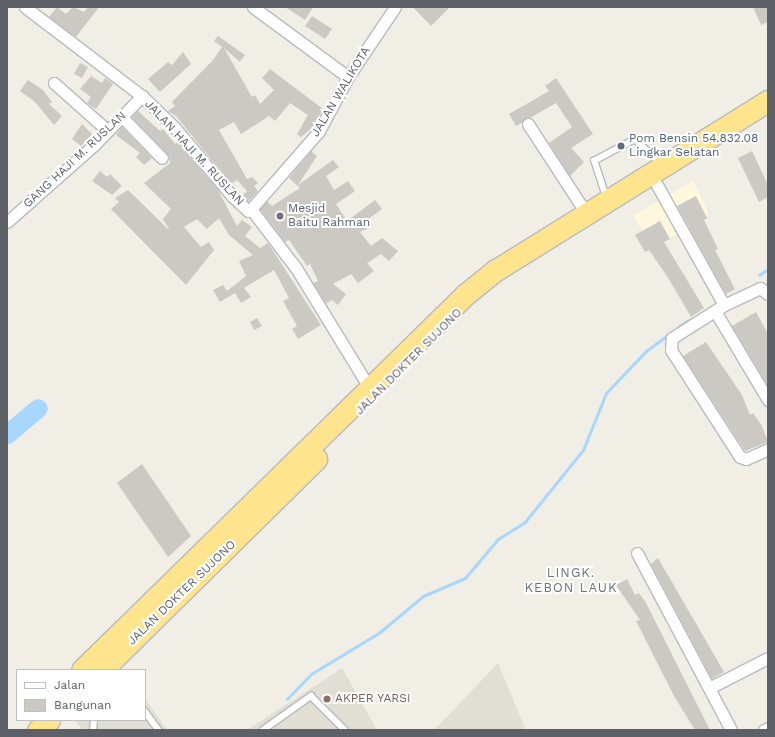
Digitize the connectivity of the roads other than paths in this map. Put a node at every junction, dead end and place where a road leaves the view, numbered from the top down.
1 (25, 7) edge
2 (253, 7) edge
3 (395, 7) edge
4 (348, 78) junction
5 (54, 83) dead end
6 (142, 96) junction
7 (768, 101) edge
8 (122, 117) junction
9 (768, 118) edge
10 (528, 124) dead end
11 (108, 131) junction
12 (162, 158) dead end
13 (660, 176) junction
14 (608, 201) junction
15 (251, 209) junction
16 (586, 213) junction
17 (7, 222) edge
18 (499, 274) junction
19 (768, 294) edge
20 (724, 305) junction
21 (715, 311) junction
22 (369, 387) junction
23 (768, 400) edge
24 (768, 449) edge
25 (637, 553) dead end
26 (768, 658) edge
27 (83, 669) edge
28 (103, 669) edge
29 (711, 687) junction
30 (146, 712) edge
31 (30, 721) edge
32 (47, 721) edge
33 (768, 728) edge
34 (21, 730) edge
35 (38, 730) edge
36 (159, 730) edge
37 (263, 730) edge
38 (345, 730) edge
39 (731, 730) edge
40 (764, 730) edge

1 - 6 street, JALAN HAJI M. RUSLAN
2 - 4 street
3 - 4 street, JALAN WALIKOTA
4 - 15 street, JALAN WALIKOTA
5 - 11 street
6 - 8 street, GANG HAJI M. RUSLAN
6 - 15 street, JALAN HAJI M. RUSLAN
7 - 13 highway
8 - 11 street, GANG HAJI M. RUSLAN
8 - 12 street
9 - 13 highway, JALAN DOKTER SUJONO
10 - 16 street
11 - 17 street, GANG HAJI M. RUSLAN
13 - 14 highway
13 - 14 lane
13 - 18 highway, JALAN DOKTER SUJONO
13 - 20 street
14 - 16 highway
15 - 22 street, JALAN HAJI M. RUSLAN
16 - 18 highway
18 - 22 highway
18 - 28 highway, JALAN DOKTER SUJONO
19 - 20 street
20 - 21 street
21 - 23 street
21 - 24 street
22 - 27 highway
25 - 29 street
26 - 29 street
29 - 39 street
30 - 36 lane
31 - 34 highway
32 - 35 highway
33 - 40 street
37 - 38 lane

